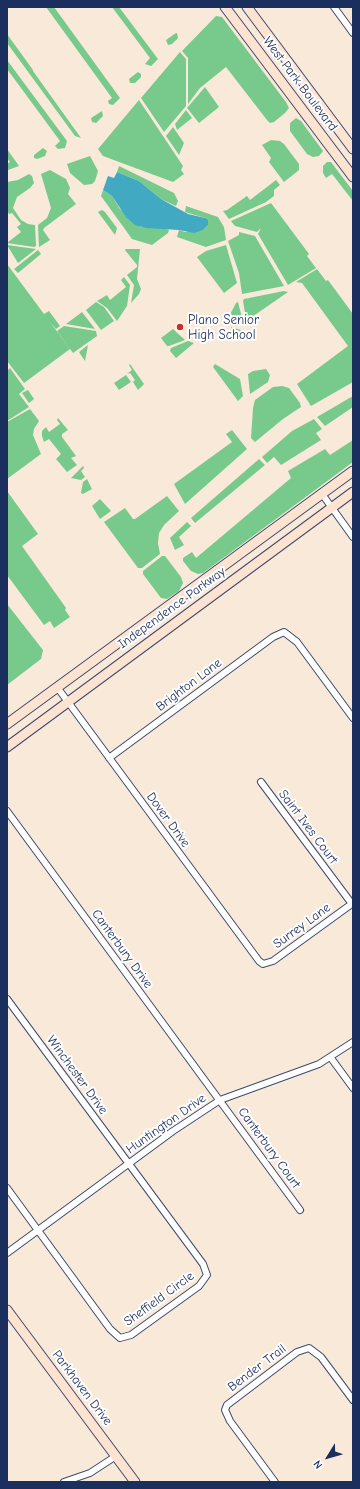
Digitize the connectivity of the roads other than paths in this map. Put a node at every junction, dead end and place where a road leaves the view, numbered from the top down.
1 (225, 7) edge
2 (247, 7) edge
3 (334, 7) edge
4 (353, 33) edge
5 (353, 149) edge
6 (353, 177) edge
7 (353, 471) edge
8 (353, 492) edge
9 (322, 494) junction
10 (332, 508) junction
11 (353, 537) edge
12 (57, 687) junction
13 (68, 702) junction
14 (353, 718) edge
15 (7, 724) edge
16 (7, 747) edge
17 (109, 758) junction
18 (261, 782) dead end
19 (7, 811) edge
20 (352, 904) edge
21 (263, 964) joint
22 (7, 999) edge
23 (353, 1042) edge
24 (331, 1058) junction
25 (353, 1088) edge
26 (220, 1100) junction
27 (129, 1164) junction
28 (7, 1188) edge
29 (300, 1210) dead end
30 (38, 1230) junction
31 (7, 1253) edge
32 (7, 1310) edge
33 (353, 1400) edge
34 (116, 1456) junction
35 (64, 1482) edge
36 (135, 1482) edge
37 (275, 1482) edge

1 - 6 main road, West Park Boulevard
2 - 5 main road, West Park Boulevard
3 - 4 street
7 - 9 main road, Independence Parkway
8 - 10 main road, Independence Parkway
9 - 10 street
9 - 12 main road, Independence Parkway
10 - 11 street
10 - 13 main road, Independence Parkway
12 - 13 street, Dover Drive
12 - 15 main road, Independence Parkway
13 - 16 main road, Independence Parkway
13 - 17 street, Dover Drive
14 - 17 street, Brighton Lane
17 - 21 street, Dover Drive
18 - 20 street, Saint Ives Court
19 - 26 street, Canterbury Drive
20 - 21 street, Surrey Lane
22 - 27 street, Winchester Drive
23 - 24 street, Huntington Drive
24 - 25 street
24 - 26 street, Huntington Drive
26 - 27 street, Huntington Drive
26 - 29 street, Canterbury Court
27 - 30 street, Huntington Drive
27 - 30 street, Sheffield Circle
28 - 30 street
30 - 31 street, Huntington Drive
32 - 34 main road, Parkhaven Drive
33 - 37 street, Bender Trail
34 - 35 street
34 - 36 main road, Parkhaven Drive

